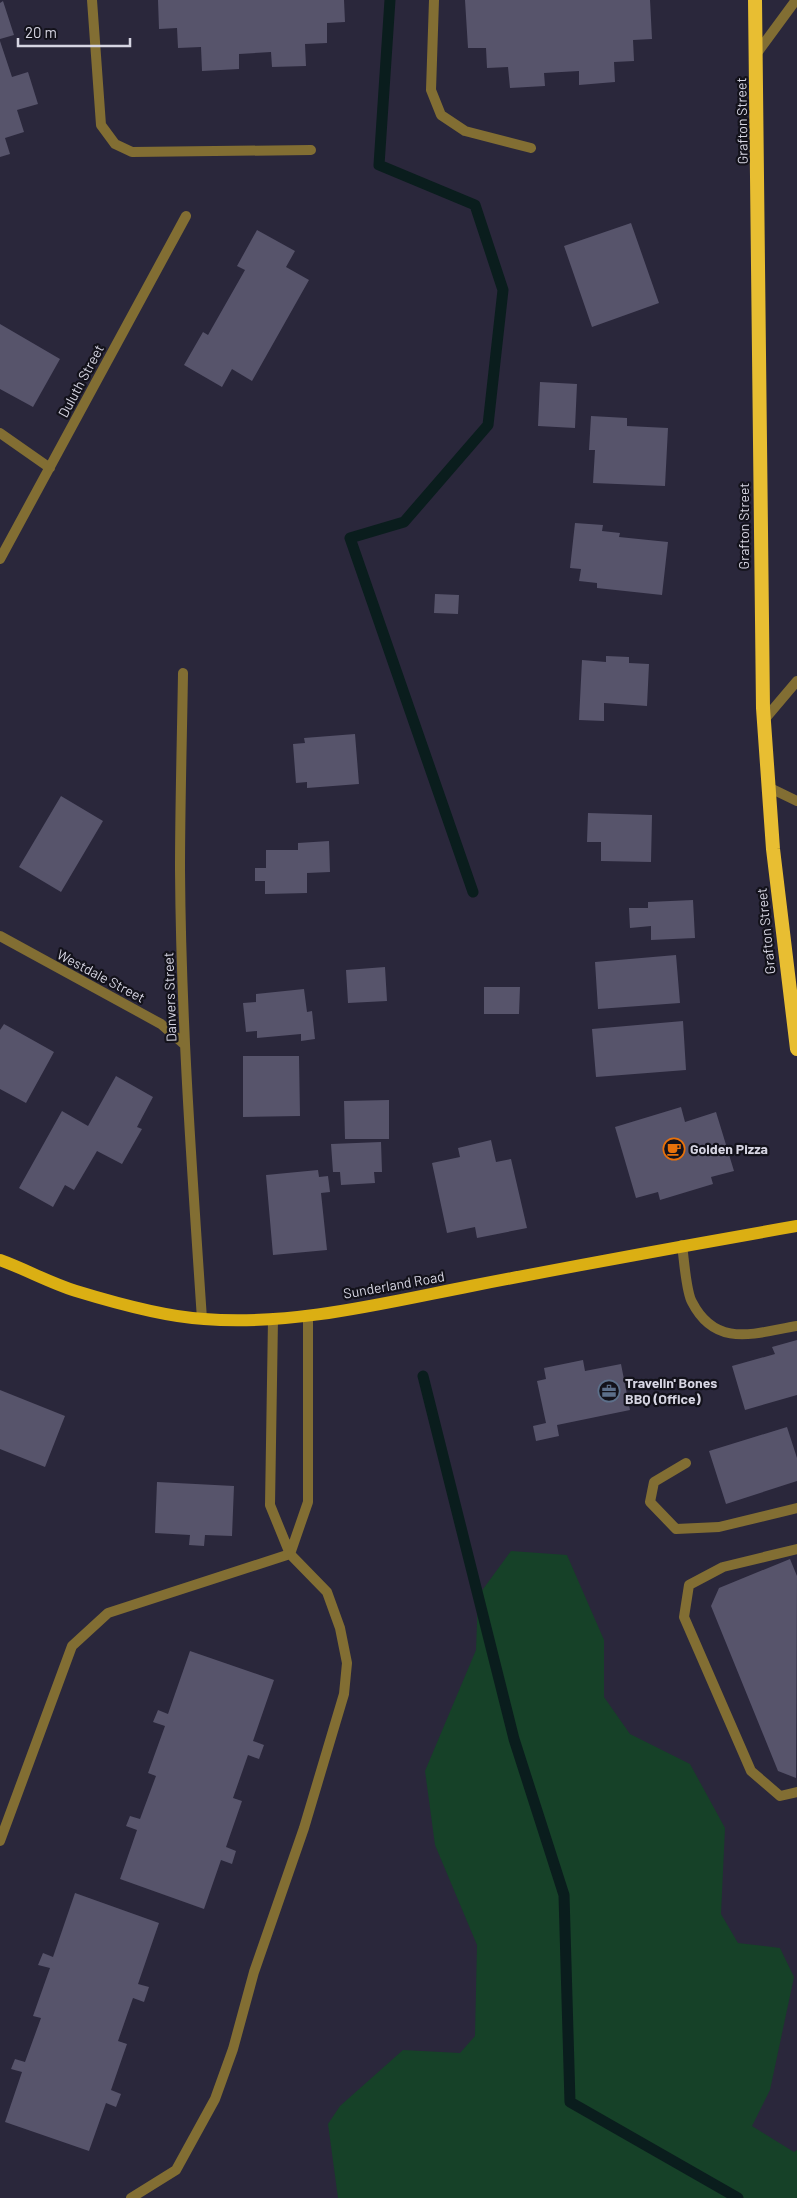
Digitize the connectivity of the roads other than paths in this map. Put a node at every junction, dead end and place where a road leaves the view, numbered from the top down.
1 (92, 0) edge
2 (434, 0) edge
3 (755, 0) edge
4 (796, 0) edge
5 (756, 52) junction
6 (531, 148) dead end
7 (311, 150) dead end
8 (186, 216) dead end
9 (0, 434) edge
10 (50, 468) junction
11 (0, 559) edge
12 (183, 673) dead end
13 (797, 681) edge
14 (764, 720) junction
15 (768, 787) junction
16 (797, 801) edge
17 (0, 936) edge
18 (186, 1045) junction
19 (797, 1049) edge
20 (797, 1226) edge
21 (682, 1245) junction
22 (0, 1260) edge
23 (308, 1315) junction
24 (273, 1319) junction
25 (202, 1320) junction
26 (797, 1326) edge
27 (686, 1463) dead end
28 (797, 1508) edge
29 (797, 1549) edge
30 (290, 1554) junction
31 (797, 1792) edge
32 (0, 1841) edge
33 (131, 2198) edge

1 - 7 street
2 - 6 street
3 - 5 highway, Grafton Street
4 - 5 street
5 - 14 highway, Grafton Street
8 - 10 street, Duluth Street
9 - 10 street
10 - 11 street, Duluth Street
12 - 18 street, Danvers Street
13 - 14 street
14 - 15 highway, Grafton Street
15 - 16 street
15 - 19 highway, Grafton Street
17 - 18 street, Westdale Street
18 - 25 street, Danvers Street
20 - 21 main road, Sunderland Road
21 - 23 main road, Sunderland Road
21 - 26 street
22 - 25 main road, Sunderland Road
23 - 24 main road, Sunderland Road
23 - 30 street
24 - 25 main road, Sunderland Road
24 - 30 street
27 - 28 street
29 - 31 street
30 - 32 street
30 - 33 street

